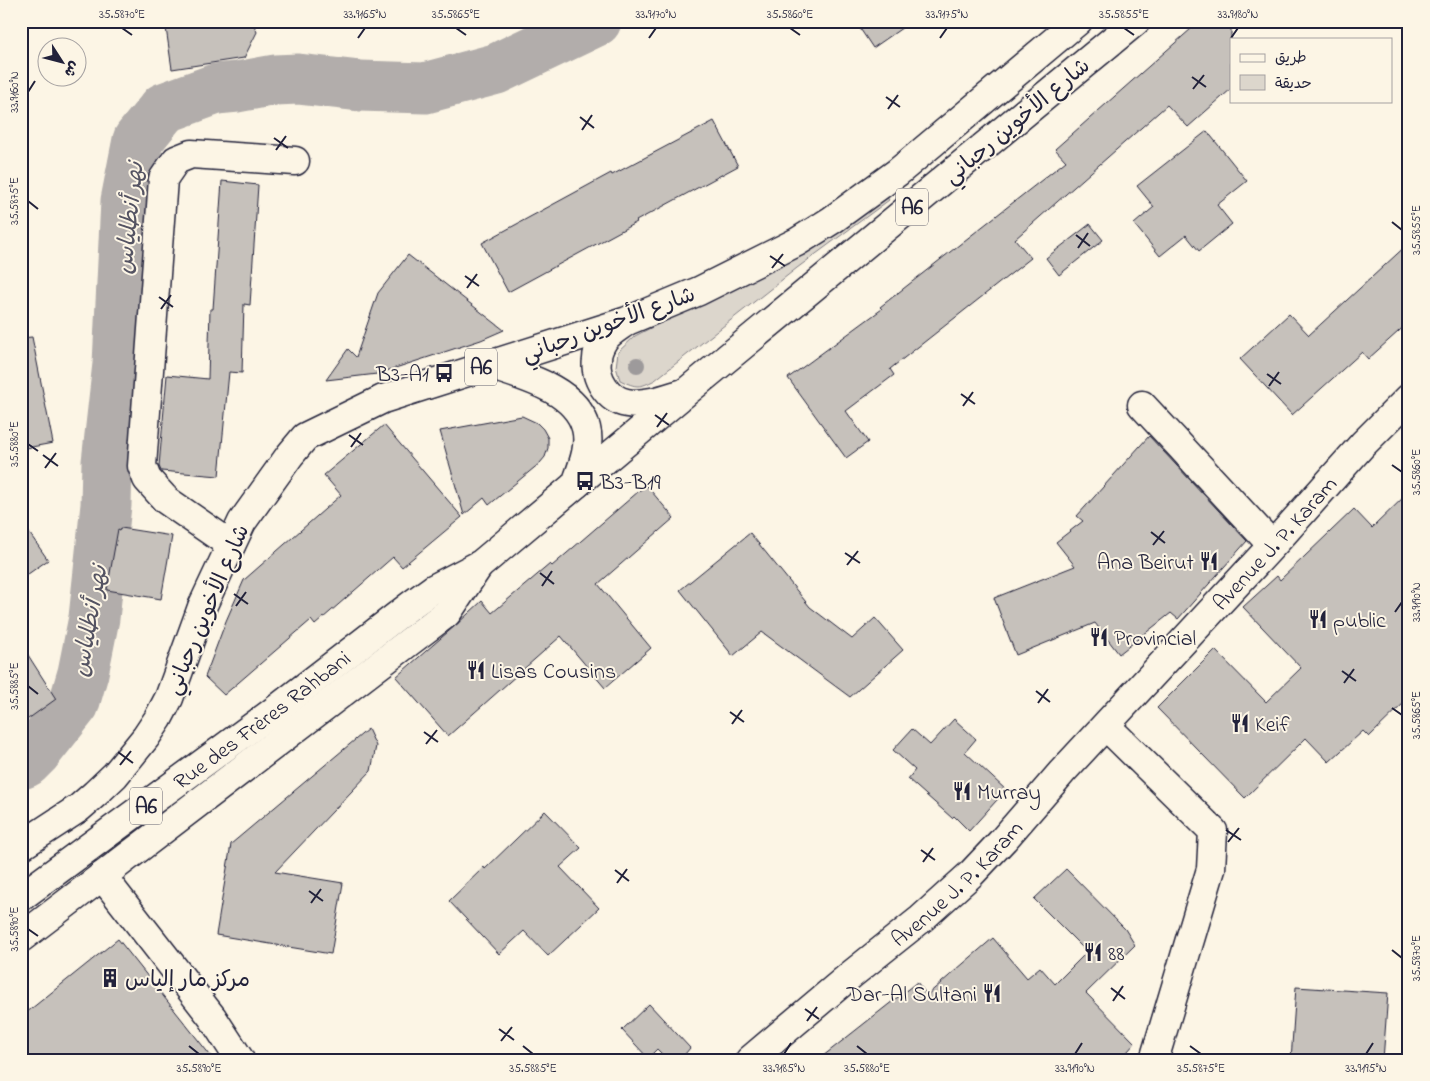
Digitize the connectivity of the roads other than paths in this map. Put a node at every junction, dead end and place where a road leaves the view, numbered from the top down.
1 (1078, 21) edge
2 (1136, 21) edge
3 (295, 161) dead end
4 (627, 321) junction
5 (489, 365) junction
6 (686, 392) junction
7 (1409, 398) edge
8 (1142, 405) dead end
9 (576, 484) junction
10 (231, 545) junction
11 (1272, 546) junction
12 (480, 564) junction
13 (1106, 726) junction
14 (23, 842) edge
15 (102, 876) junction
16 (21, 897) edge
17 (21, 938) edge
18 (240, 1060) edge
19 (750, 1060) edge
20 (1154, 1060) edge

1 - 4 main road, شارع الأخوين رحباني / A6
2 - 6 main road, شارع الأخوين رحباني / A6
3 - 10 main road
4 - 5 main road, شارع الأخوين رحباني / A6
4 - 6 main road
5 - 9 main road
5 - 10 main road, شارع الأخوين رحباني / A6
6 - 9 main road, شارع الأخوين رحباني / A6
7 - 11 main road, Avenue J. P. Karam
8 - 11 main road
9 - 12 main road, شارع الأخوين رحباني / A6
10 - 14 main road, شارع الأخوين رحباني / A6
11 - 13 main road, Avenue J. P. Karam
12 - 15 main road
12 - 16 main road, Rue des Frères Rahbani / A6
13 - 19 main road, Avenue J. P. Karam
13 - 20 main road
15 - 17 main road
15 - 18 main road

